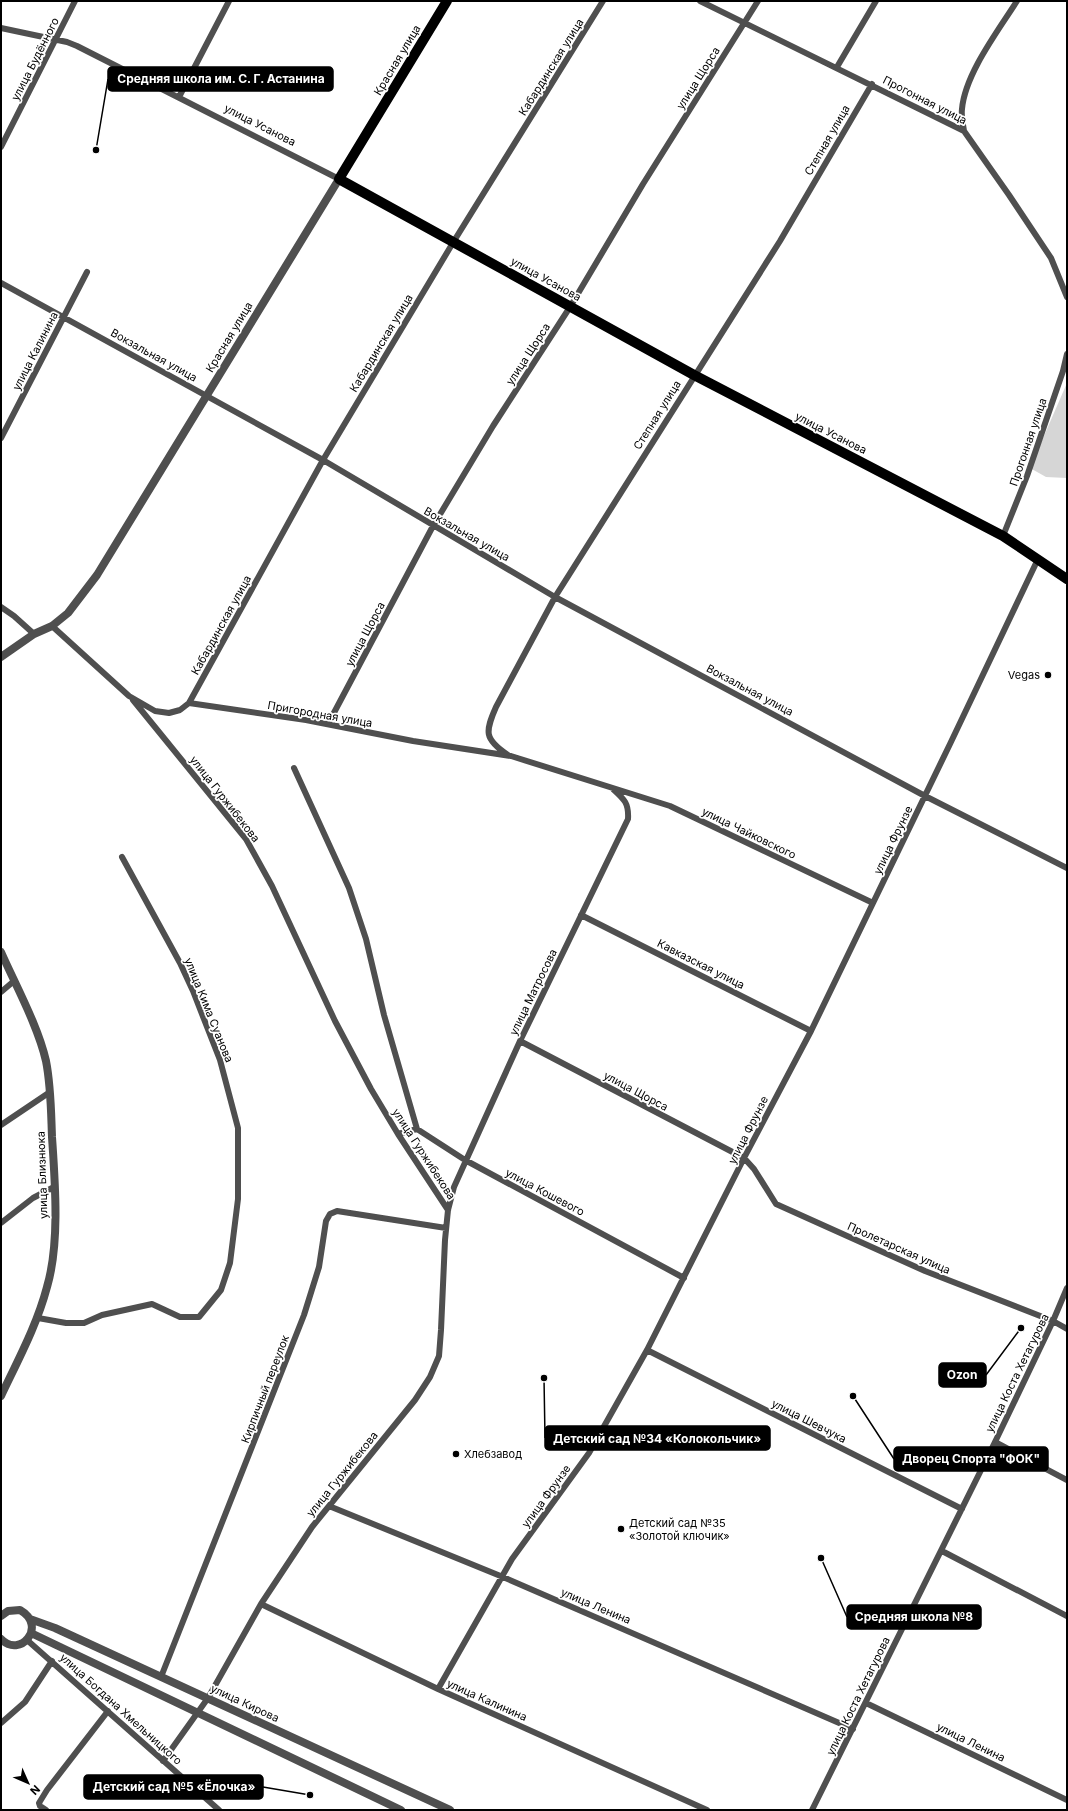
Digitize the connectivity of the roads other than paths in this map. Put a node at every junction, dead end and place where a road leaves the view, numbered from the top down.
1 (74, 1) edge
2 (229, 1) edge
3 (447, 1) edge
4 (604, 1) edge
5 (700, 1) edge
6 (758, 1) edge
7 (876, 1) edge
8 (1017, 1) edge
9 (745, 22) junction
10 (1, 28) edge
11 (56, 40) junction
12 (837, 67) junction
13 (872, 84) junction
14 (179, 97) junction
15 (964, 131) junction
16 (1, 147) edge
17 (339, 179) junction
18 (454, 241) junction
19 (87, 272) dead end
20 (1, 283) edge
21 (1067, 297) edge
22 (570, 307) junction
23 (64, 317) junction
24 (1067, 354) edge
25 (694, 375) junction
26 (207, 396) junction
27 (1, 438) edge
28 (323, 460) junction
29 (434, 526) junction
30 (1003, 536) junction
31 (1038, 559) junction
32 (1067, 580) edge
33 (555, 597) junction
34 (1, 608) edge
35 (52, 626) junction
36 (34, 634) junction
37 (1, 657) edge
38 (129, 696) junction
39 (189, 703) junction
40 (328, 724) junction
41 (511, 756) junction
42 (294, 768) dead end
43 (613, 789) junction
44 (926, 796) junction
45 (122, 857) dead end
46 (1067, 868) edge
47 (873, 903) junction
48 (581, 915) junction
49 (1, 952) edge
50 (14, 981) junction
51 (1, 992) edge
52 (811, 1031) junction
53 (520, 1041) junction
54 (50, 1092) junction
55 (1, 1125) edge
56 (416, 1129) junction
57 (398, 1134) junction
58 (744, 1158) junction
59 (465, 1160) junction
60 (54, 1187) junction
61 (448, 1210) junction
62 (1, 1223) edge
63 (446, 1228) junction
64 (684, 1278) junction
65 (1067, 1288) edge
66 (38, 1318) junction
67 (1054, 1321) junction
68 (1067, 1329) edge
69 (647, 1350) junction
70 (1, 1396) edge
71 (995, 1442) junction
72 (1067, 1480) edge
73 (329, 1506) junction
74 (962, 1510) junction
75 (942, 1551) junction
76 (503, 1577) junction
77 (261, 1604) junction
78 (1, 1615) edge
79 (1067, 1616) edge
80 (30, 1619) junction
81 (29, 1637) junction
82 (1, 1638) edge
83 (52, 1661) junction
84 (162, 1677) junction
85 (438, 1689) junction
86 (208, 1698) junction
87 (866, 1703) junction
88 (108, 1711) junction
89 (198, 1714) junction
90 (1, 1723) edge
91 (853, 1729) junction
92 (163, 1761) junction
93 (1067, 1800) edge
94 (46, 1810) edge
95 (219, 1810) edge
96 (401, 1810) edge
97 (450, 1810) edge
98 (707, 1810) edge
99 (812, 1810) edge

1 - 11 street, улица Будённого
2 - 14 street
3 - 17 main road, Красная улица
4 - 18 street, Кабардинская улица
5 - 9 street, Прогонная улица
6 - 9 street, улица Щорса
7 - 12 street
8 - 15 street
9 - 12 street, Прогонная улица
9 - 22 street, улица Щорса
10 - 11 street, улица Усанова
11 - 14 street, улица Усанова
11 - 16 street, улица Будённого
12 - 13 street, Прогонная улица
13 - 15 street, Прогонная улица
13 - 25 street, Степная улица
14 - 17 street, улица Усанова
15 - 21 street, Прогонная улица
17 - 18 main road, улица Усанова
17 - 26 street, Красная улица
18 - 22 main road, улица Усанова
18 - 28 street, Кабардинская улица
19 - 23 street, улица Калинина
20 - 23 street, Вокзальная улица
22 - 25 main road, улица Усанова
22 - 29 street, улица Щорса
23 - 26 street, Вокзальная улица
23 - 27 street, улица Калинина
24 - 30 street, Прогонная улица
25 - 30 main road, улица Усанова
25 - 33 street, Степная улица
26 - 28 street, Вокзальная улица
26 - 35 street, Красная улица
28 - 29 street, Вокзальная улица
28 - 39 street, Кабардинская улица
29 - 33 street, Вокзальная улица
29 - 40 street, улица Щорса
30 - 31 main road, улица Усанова
31 - 32 main road, улица Усанова
31 - 44 street, улица Фрунзе
33 - 41 street, Степная улица
33 - 44 street, Вокзальная улица
34 - 36 street
35 - 36 street, Красная улица
35 - 38 street
36 - 37 street, Красная улица
38 - 39 street
38 - 57 street, улица Гуржибекова
39 - 40 street, Пригородная улица
40 - 41 street, Пригородная улица
41 - 43 street, Пригородная улица
42 - 56 street, улица Гуржибекова
43 - 47 street, улица Чайковского
43 - 48 street, улица Матросова
44 - 46 street, Вокзальная улица
44 - 47 street, улица Фрунзе
45 - 66 street, улица Кима Суанова
47 - 52 street, улица Фрунзе
48 - 52 street, Кавказская улица
48 - 53 street, улица Матросова
49 - 50 street, улица Близнюка
50 - 51 street
50 - 54 street, улица Близнюка
52 - 58 street, улица Фрунзе
53 - 58 street, улица Щорса
53 - 59 street, улица Матросова
54 - 55 street
54 - 60 street, улица Близнюка
56 - 57 street
56 - 59 street, улица Кошевого
57 - 61 street, улица Гуржибекова
58 - 64 street, улица Фрунзе
58 - 67 street, Пролетарская улица
59 - 61 street, улица Матросова
59 - 64 street, улица Кошевого
60 - 62 street
60 - 66 street, улица Близнюка
61 - 63 street, улица Гуржибекова
63 - 73 street, улица Гуржибекова
63 - 84 street, Кирпичный переулок
64 - 69 street, улица Фрунзе
65 - 67 street, улица Коста Хетагурова
66 - 70 street, улица Близнюка
67 - 68 street, Пролетарская улица
67 - 71 street, улица Коста Хетагурова
69 - 74 street, улица Шевчука
69 - 76 street, улица Фрунзе
71 - 72 street
71 - 74 street, улица Коста Хетагурова
73 - 76 street, улица Ленина
73 - 77 street, улица Гуржибекова
74 - 75 street, улица Коста Хетагурова
75 - 79 street
75 - 87 street, улица Коста Хетагурова
76 - 85 street, улица Фрунзе
76 - 91 street, улица Ленина
77 - 85 street, улица Калинина
77 - 86 street, улица Гуржибекова
78 - 80 street, улица Кирова
80 - 81 street
80 - 84 street, улица Кирова
81 - 82 street
81 - 83 street, улица Богдана Хмельницкого
81 - 89 street
83 - 88 street, улица Богдана Хмельницкого
83 - 90 street
84 - 86 street, улица Кирова
85 - 98 street, улица Калинина
86 - 89 street, улица Гуржибекова
86 - 97 street, улица Кирова
87 - 91 street, улица Коста Хетагурова
87 - 93 street, улица Ленина
88 - 92 street, улица Богдана Хмельницкого
88 - 94 street
89 - 92 street, улица Гуржибекова
89 - 96 street
91 - 99 street, улица Коста Хетагурова
92 - 95 street, улица Богдана Хмельницкого

